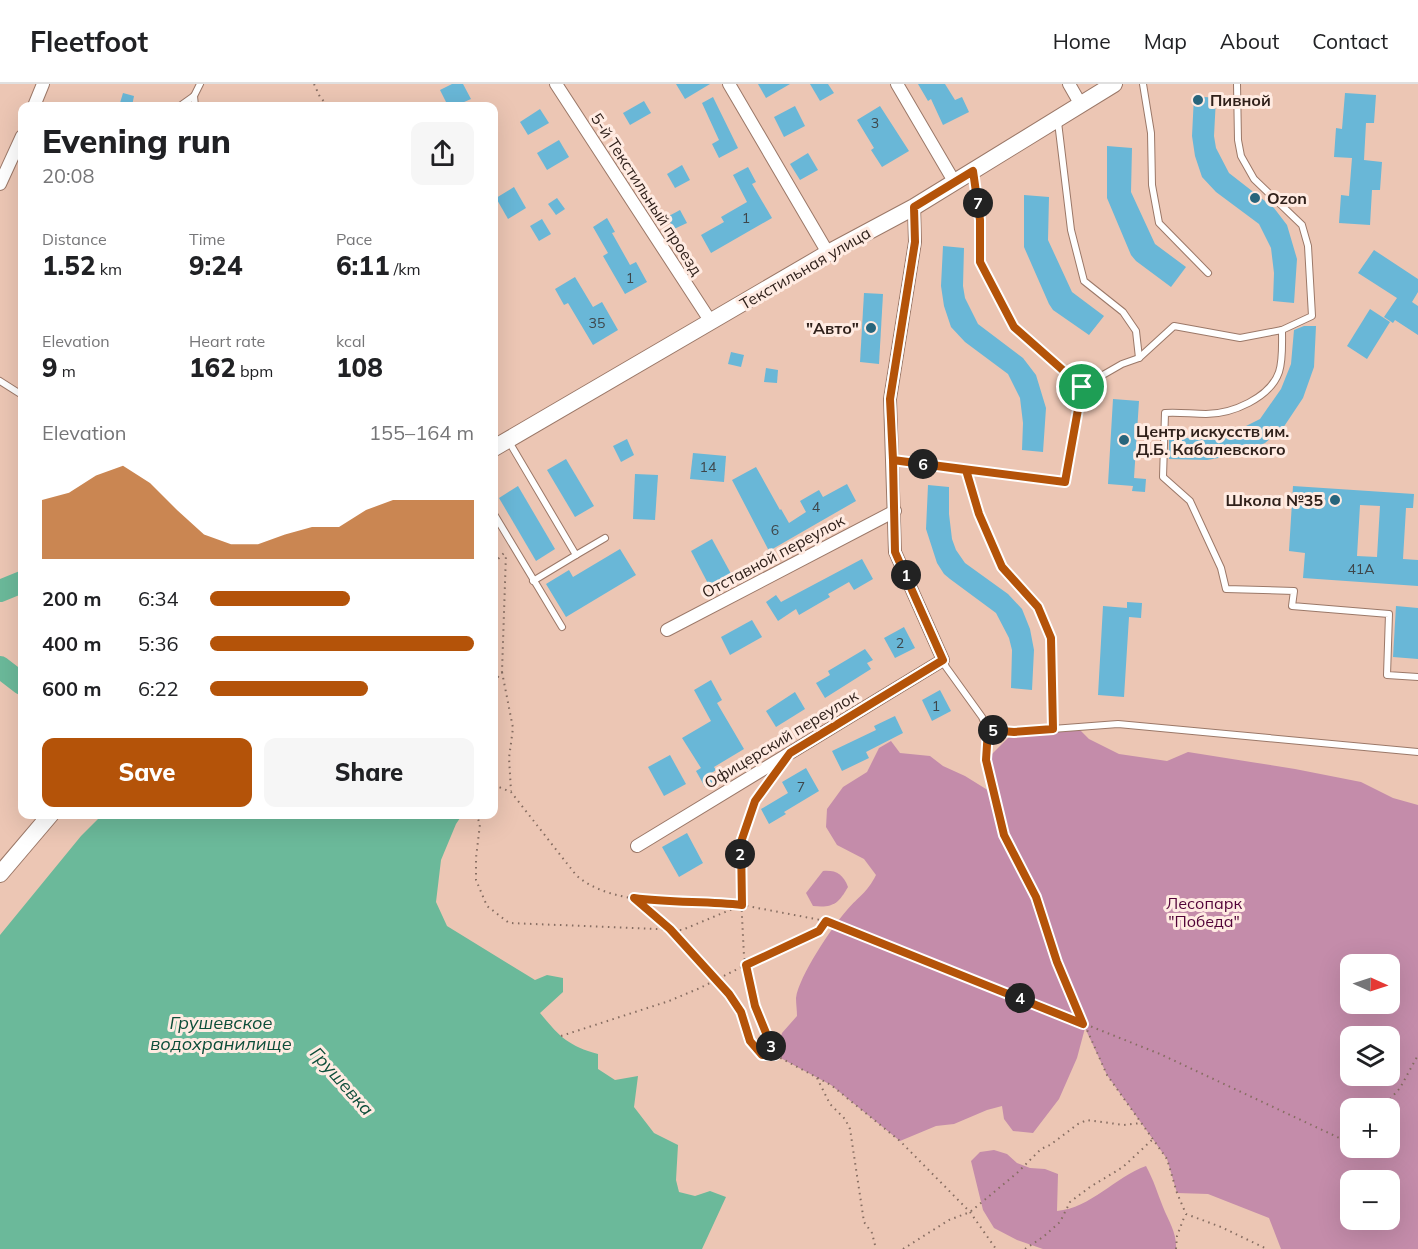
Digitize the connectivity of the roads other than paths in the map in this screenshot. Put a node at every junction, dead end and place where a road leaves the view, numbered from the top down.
1 (43, 84) edge
2 (200, 84) edge
3 (556, 84) edge
4 (729, 84) edge
5 (897, 84) edge
6 (1069, 84) edge
7 (1113, 84) edge
8 (1143, 84) edge
9 (1237, 84) edge
10 (194, 96) junction
11 (36, 102) edge
12 (186, 102) edge
13 (195, 102) edge
14 (1081, 105) junction
15 (1057, 119) junction
16 (18, 145) edge
17 (973, 171) junction
18 (955, 183) junction
19 (0, 184) edge
20 (914, 207) junction
21 (828, 253) junction
22 (1208, 273) dead end
23 (711, 322) junction
24 (1282, 330) junction
25 (1138, 358) junction
26 (0, 381) edge
27 (1082, 387) junction
28 (18, 390) edge
29 (500, 444) edge
30 (893, 460) junction
31 (966, 470) junction
32 (895, 511) junction
33 (498, 521) edge
34 (605, 538) dead end
35 (576, 555) junction
36 (533, 581) junction
37 (562, 627) dead end
38 (667, 630) dead end
39 (943, 660) junction
40 (1418, 677) edge
41 (1053, 729) junction
42 (1418, 752) edge
43 (47, 819) edge
44 (637, 846) dead end
45 (0, 874) edge

1 - 11 street
2 - 10 lane
3 - 23 street, 5-й Текстильный проезд
4 - 21 street
5 - 18 street
6 - 14 street
7 - 14 main road, Текстильная улица
8 - 22 lane
9 - 24 lane
10 - 12 lane
10 - 13 lane
14 - 15 main road, Текстильная улица
15 - 17 main road, Текстильная улица
15 - 25 lane
16 - 19 street
17 - 18 main road, Текстильная улица
17 - 27 lane
18 - 20 main road, Текстильная улица
20 - 21 main road, Текстильная улица
20 - 30 street
21 - 23 main road, Текстильная улица
23 - 29 main road, Текстильная улица
24 - 25 lane
24 - 40 lane
25 - 27 lane
26 - 28 lane
27 - 31 lane
29 - 35 lane
30 - 31 lane
30 - 32 street
31 - 41 lane
32 - 38 street, Отставной переулок
32 - 39 street
33 - 36 lane
34 - 35 lane
35 - 36 lane
36 - 37 lane
39 - 41 lane
39 - 44 street, Офицерский переулок
41 - 42 lane
43 - 45 main road

